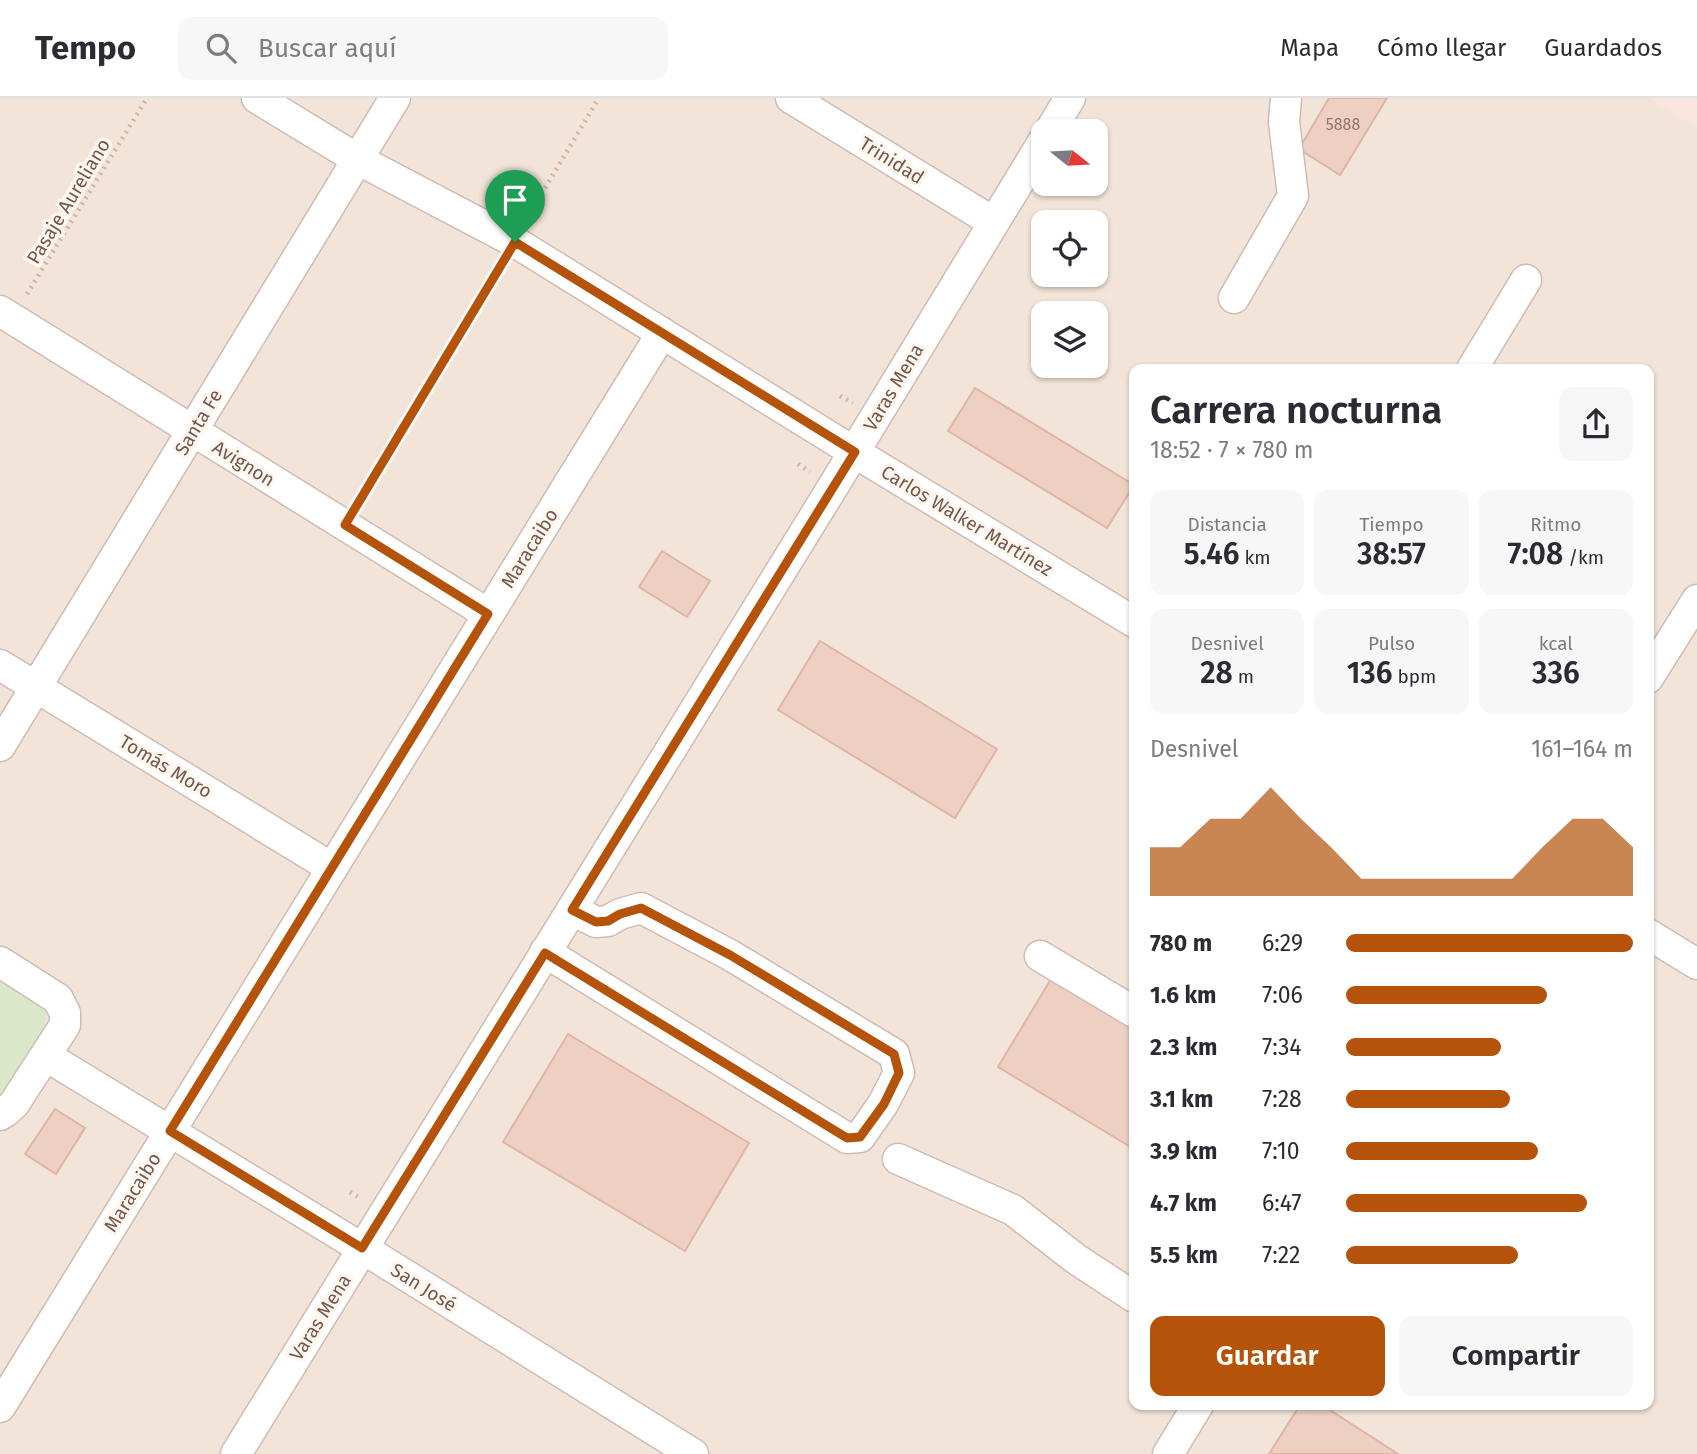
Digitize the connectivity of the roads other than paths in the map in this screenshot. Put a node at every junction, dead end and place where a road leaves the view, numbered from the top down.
1 (257, 98) edge
2 (395, 98) edge
3 (791, 98) edge
4 (1070, 98) edge
5 (1286, 98) edge
6 (1057, 119) edge
7 (358, 159) junction
8 (1031, 161) edge
9 (993, 222) junction
10 (1526, 280) dead end
11 (1234, 298) dead end
12 (6, 314) edge
13 (662, 333) junction
14 (1475, 364) edge
15 (192, 431) junction
16 (855, 452) junction
17 (1697, 600) edge
18 (488, 614) junction
19 (1129, 619) edge
20 (0, 665) edge
21 (1654, 668) edge
22 (37, 687) junction
23 (0, 746) edge
24 (331, 868) junction
25 (572, 910) junction
26 (1654, 938) edge
27 (545, 953) junction
28 (1040, 956) dead end
29 (0, 962) edge
30 (1697, 964) edge
31 (1129, 1009) edge
32 (46, 1056) junction
33 (0, 1115) edge
34 (170, 1131) junction
35 (898, 1159) dead end
36 (362, 1248) junction
37 (1129, 1294) edge
38 (0, 1407) edge
39 (1195, 1410) edge
40 (236, 1454) edge
41 (693, 1454) edge
42 (1168, 1454) edge

1 - 7 street, Carlos Walker Martínez
2 - 7 street, Santa Fe
3 - 9 street, Trinidad
4 - 6 street
5 - 11 street
7 - 13 street, Carlos Walker Martínez
7 - 15 street, Santa Fe
8 - 9 street, Varas Mena
9 - 16 street, Varas Mena
10 - 14 street
12 - 15 street, Avignon
13 - 16 street, Carlos Walker Martínez
13 - 18 street, Maracaibo
15 - 18 street, Avignon
15 - 22 street, Santa Fe
16 - 19 street, Carlos Walker Martínez
16 - 25 street, Varas Mena
17 - 21 street
18 - 24 street, Maracaibo
20 - 22 street, Tomás Moro
22 - 23 street, Santa Fe
22 - 24 street, Tomás Moro
24 - 34 street, Maracaibo
25 - 27 street, Varas Mena
25 - 27 street
26 - 30 street
27 - 36 street, Varas Mena
28 - 31 street
29 - 32 street
32 - 33 street
32 - 34 street, San José
34 - 36 street, San José
34 - 38 street, Maracaibo
35 - 37 street
36 - 40 street, Varas Mena
36 - 41 street, San José
39 - 42 street

